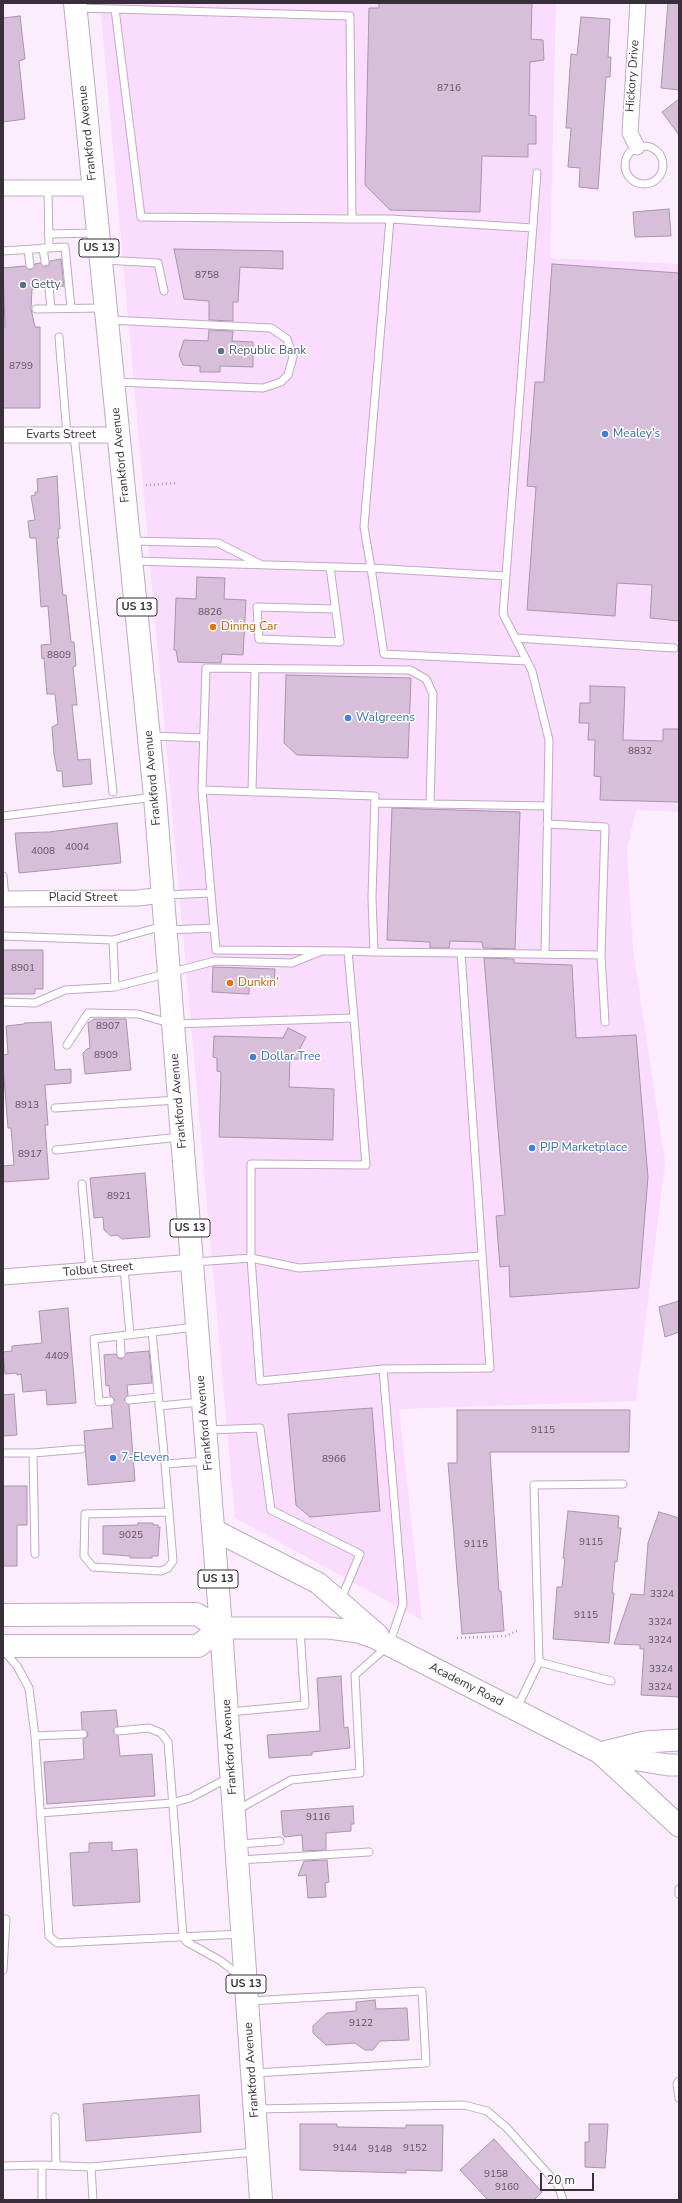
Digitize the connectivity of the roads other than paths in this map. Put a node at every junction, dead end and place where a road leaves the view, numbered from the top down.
1 (638, 3) edge
2 (75, 5) edge
3 (115, 9) junction
4 (637, 147) junction
5 (537, 173) dead end
6 (3, 188) edge
7 (48, 188) junction
8 (93, 188) junction
9 (352, 219) junction
10 (390, 219) junction
11 (532, 228) junction
12 (98, 233) junction
13 (48, 234) junction
14 (46, 248) junction
15 (28, 250) junction
16 (3, 251) edge
17 (101, 260) junction
18 (45, 262) dead end
19 (30, 265) dead end
20 (48, 287) dead end
21 (164, 291) dead end
22 (71, 308) junction
23 (36, 309) dead end
24 (52, 309) junction
25 (106, 314) junction
26 (59, 337) dead end
27 (114, 382) junction
28 (3, 435) edge
29 (71, 435) junction
30 (119, 435) junction
31 (131, 551) junction
32 (262, 565) junction
33 (330, 567) junction
34 (371, 568) junction
35 (506, 576) junction
36 (335, 608) junction
37 (515, 638) junction
38 (674, 648) dead end
39 (528, 661) junction
40 (254, 669) junction
41 (150, 736) junction
42 (204, 738) junction
43 (202, 790) junction
44 (113, 792) dead end
45 (252, 792) junction
46 (155, 797) junction
47 (375, 803) junction
48 (430, 804) junction
49 (548, 806) junction
50 (3, 816) edge
51 (547, 824) junction
52 (3, 876) edge
53 (211, 893) junction
54 (163, 895) junction
55 (4, 899) edge
56 (166, 928) junction
57 (214, 928) junction
58 (3, 936) edge
59 (113, 940) junction
60 (322, 951) junction
61 (348, 951) junction
62 (374, 952) junction
63 (461, 953) junction
64 (546, 954) junction
65 (601, 955) junction
66 (169, 972) junction
67 (114, 987) junction
68 (3, 1002) edge
69 (354, 1018) junction
70 (605, 1022) dead end
71 (173, 1024) junction
72 (67, 1045) dead end
73 (180, 1100) junction
74 (55, 1108) dead end
75 (182, 1137) junction
76 (56, 1150) dead end
77 (82, 1184) dead end
78 (482, 1256) junction
79 (250, 1258) junction
80 (193, 1262) junction
81 (124, 1268) junction
82 (90, 1271) junction
83 (3, 1277) edge
84 (198, 1327) junction
85 (152, 1332) junction
86 (130, 1335) junction
87 (120, 1336) junction
88 (121, 1354) dead end
89 (384, 1369) junction
90 (158, 1397) junction
91 (129, 1400) dead end
92 (110, 1401) dead end
93 (204, 1402) junction
94 (159, 1406) junction
95 (206, 1431) junction
96 (81, 1450) dead end
97 (3, 1453) edge
98 (33, 1453) junction
99 (208, 1461) junction
100 (165, 1464) junction
101 (623, 1484) dead end
102 (169, 1512) junction
103 (214, 1530) junction
104 (35, 1554) dead end
105 (341, 1602) junction
106 (3, 1615) edge
107 (221, 1628) junction
108 (300, 1628) junction
109 (389, 1645) junction
110 (3, 1646) edge
111 (3, 1649) edge
112 (539, 1662) junction
113 (611, 1681) dead end
114 (516, 1710) junction
115 (227, 1712) junction
116 (118, 1732) dead end
117 (82, 1734) dead end
118 (35, 1736) junction
119 (679, 1740) edge
120 (600, 1753) junction
121 (679, 1765) edge
122 (232, 1776) junction
123 (172, 1803) junction
124 (234, 1812) junction
125 (40, 1813) junction
126 (679, 1826) edge
127 (280, 1840) dead end
128 (237, 1852) junction
129 (369, 1852) dead end
130 (679, 1889) edge
131 (679, 1894) edge
132 (3, 1919) edge
133 (243, 1933) junction
134 (183, 1936) junction
135 (3, 1970) edge
136 (247, 1991) junction
137 (252, 2073) junction
138 (679, 2081) edge
139 (679, 2098) edge
140 (255, 2110) junction
141 (56, 2117) dead end
142 (258, 2152) junction
143 (42, 2165) junction
144 (56, 2165) junction
145 (3, 2166) edge
146 (91, 2167) junction
147 (42, 2200) edge
148 (93, 2200) edge
149 (261, 2200) edge
150 (563, 2200) edge

1 - 4 street, Hickory Drive
2 - 3 lane
2 - 8 main road, Frankford Avenue / US 13
3 - 9 lane
3 - 9 lane
4 - 4 lane
5 - 11 lane
6 - 7 street
7 - 8 street
7 - 13 lane
8 - 12 main road, Frankford Avenue / US 13
9 - 10 lane
10 - 11 lane
10 - 34 lane
11 - 35 lane
12 - 13 lane
12 - 17 main road, Frankford Avenue / US 13
13 - 14 lane
14 - 15 lane
14 - 18 lane
14 - 22 lane
15 - 16 lane
15 - 19 lane
17 - 21 lane
17 - 25 main road, Frankford Avenue / US 13
20 - 24 lane
22 - 24 lane
22 - 25 lane
23 - 24 lane
25 - 27 main road, Frankford Avenue / US 13
25 - 27 lane
26 - 29 lane
27 - 30 main road, Frankford Avenue / US 13
28 - 29 street, Evarts Street
29 - 30 street, Evarts Street
29 - 44 lane
30 - 31 main road, Frankford Avenue / US 13
31 - 32 lane
31 - 32 lane
31 - 41 main road, Frankford Avenue / US 13
32 - 33 lane
33 - 34 lane
33 - 36 lane
34 - 35 lane
34 - 39 lane
35 - 37 lane
36 - 36 lane
37 - 38 lane
37 - 39 lane
39 - 49 lane
40 - 42 lane
40 - 45 lane
40 - 48 lane
41 - 42 lane
41 - 46 main road, Frankford Avenue / US 13
42 - 43 lane
43 - 45 lane
43 - 53 lane
45 - 47 lane
46 - 50 lane
46 - 54 main road, Frankford Avenue / US 13
47 - 48 lane
47 - 62 lane
48 - 49 lane
49 - 51 lane
51 - 64 lane
51 - 65 lane
52 - 55 lane
53 - 54 lane
53 - 57 lane
54 - 55 street, Placid Street
54 - 56 main road, Frankford Avenue / US 13
56 - 57 lane
56 - 59 lane
56 - 66 main road, Frankford Avenue / US 13
57 - 60 lane
58 - 59 lane
59 - 67 lane
60 - 61 lane
60 - 66 lane
61 - 62 lane
61 - 69 lane
62 - 63 lane
63 - 64 lane
63 - 78 lane
64 - 65 lane
65 - 70 lane
66 - 67 lane
66 - 71 main road, Frankford Avenue / US 13
67 - 68 lane
69 - 71 lane
69 - 79 lane
71 - 72 lane
71 - 73 main road, Frankford Avenue / US 13
73 - 74 lane
73 - 75 main road, Frankford Avenue / US 13
75 - 76 lane
75 - 80 main road, Frankford Avenue / US 13
77 - 82 lane
78 - 79 lane
78 - 89 lane
79 - 80 lane
79 - 89 lane
80 - 81 street, Tolbut Street
80 - 84 main road, Frankford Avenue / US 13
81 - 82 street, Tolbut Street
81 - 86 lane
82 - 83 street, Tolbut Street
84 - 85 lane
84 - 93 main road, Frankford Avenue / US 13
85 - 86 lane
85 - 90 lane
86 - 87 lane
87 - 88 lane
87 - 92 lane
89 - 109 lane
90 - 91 lane
90 - 94 lane
93 - 94 lane
93 - 95 main road, Frankford Avenue / US 13
94 - 100 lane
95 - 99 main road, Frankford Avenue / US 13
95 - 105 lane
96 - 98 lane
97 - 98 lane
98 - 104 lane
99 - 100 lane
99 - 103 main road, Frankford Avenue / US 13
100 - 102 lane
101 - 112 lane
102 - 102 lane
103 - 105 main road
103 - 107 main road, Frankford Avenue / US 13
105 - 109 main road
106 - 107 main road
107 - 108 main road, Academy Road
107 - 110 main road
107 - 115 main road, Frankford Avenue / US 13
108 - 109 main road, Academy Road
108 - 115 lane
109 - 114 main road, Academy Road
109 - 124 lane
111 - 118 lane
112 - 113 lane
112 - 114 lane
114 - 120 main road, Academy Road
115 - 122 main road, Frankford Avenue / US 13
116 - 123 lane
117 - 118 lane
118 - 125 lane
119 - 120 main road
120 - 121 main road
120 - 126 main road, Academy Road
122 - 123 lane
122 - 124 main road, Frankford Avenue / US 13
123 - 125 lane
123 - 134 lane
124 - 128 main road, Frankford Avenue / US 13
125 - 134 lane
127 - 128 lane
128 - 129 lane
128 - 133 main road, Frankford Avenue / US 13
130 - 131 lane
132 - 135 lane
133 - 134 lane
133 - 136 main road, Frankford Avenue / US 13
134 - 136 lane
136 - 137 main road, Frankford Avenue / US 13
136 - 137 lane
137 - 140 main road, Frankford Avenue / US 13
138 - 139 lane
140 - 142 main road, Frankford Avenue / US 13
140 - 150 lane
141 - 144 lane
142 - 146 lane
142 - 149 main road, Frankford Avenue / US 13
143 - 144 lane
143 - 145 lane
143 - 147 lane
144 - 146 lane
146 - 148 lane

